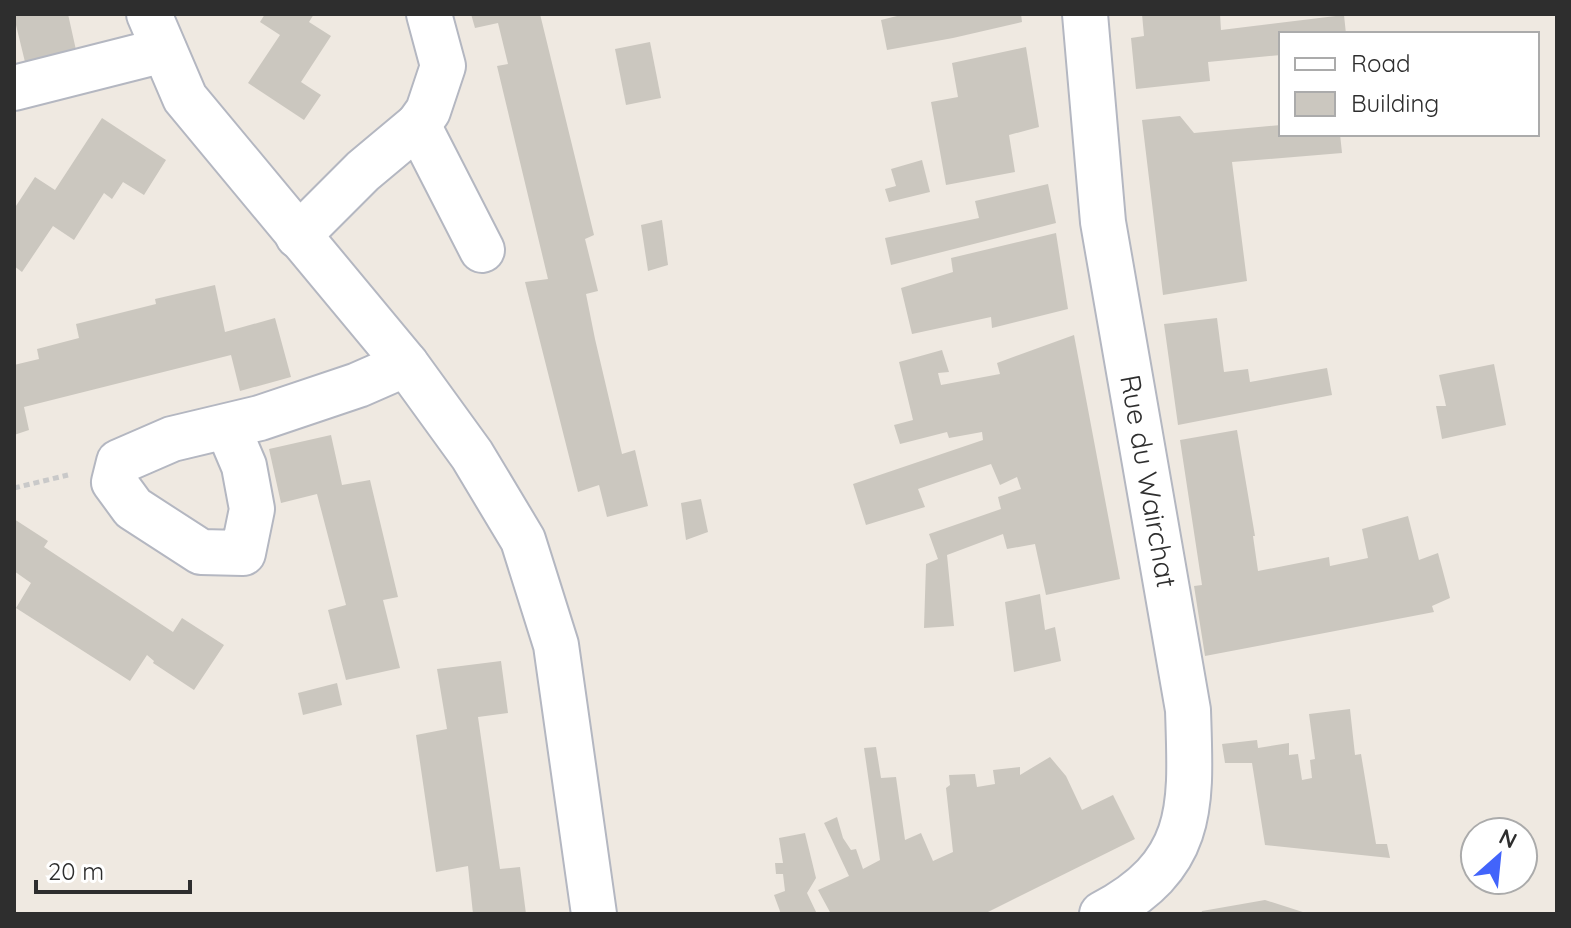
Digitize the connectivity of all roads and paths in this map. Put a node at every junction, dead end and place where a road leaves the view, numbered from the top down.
1 (429, 14) edge
2 (1085, 14) edge
3 (156, 32) edge
4 (14, 88) edge
5 (418, 125) junction
6 (298, 236) junction
7 (482, 250) dead end
8 (406, 364) junction
9 (227, 426) dead end
10 (1111, 911) edge
11 (594, 914) edge

1 - 5 street
2 - 10 street, Rue du Wairchat
3 - 4 street
3 - 6 street
5 - 6 street
5 - 7 street
6 - 8 street
8 - 9 street
8 - 11 street

